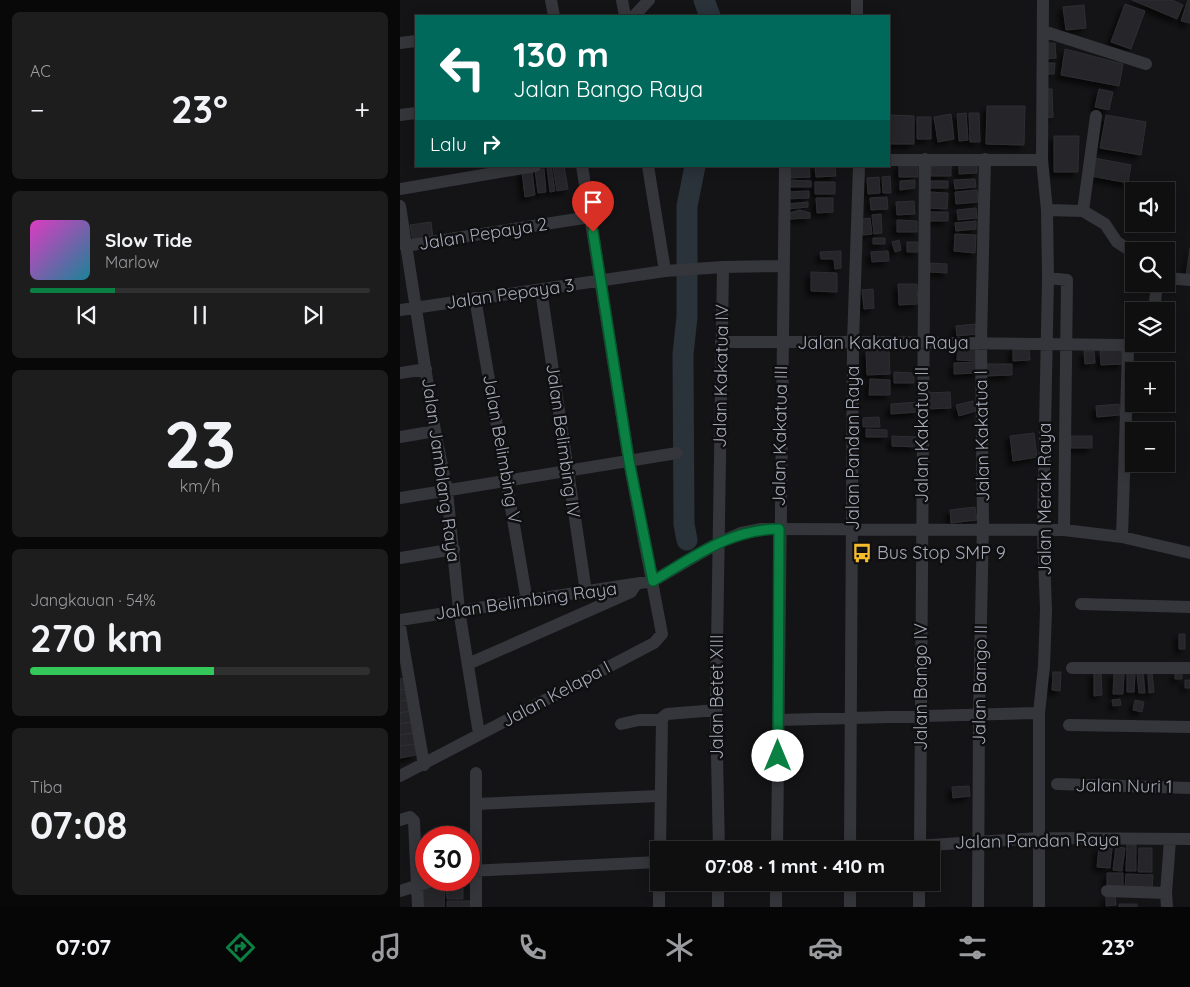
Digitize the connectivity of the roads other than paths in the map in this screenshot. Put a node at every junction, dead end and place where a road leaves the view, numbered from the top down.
1 (551, 0) edge
2 (622, 0) edge
3 (649, 0) edge
4 (857, 0) edge
5 (1043, 0) edge
6 (554, 15) edge
7 (625, 15) edge
8 (635, 15) edge
9 (857, 15) edge
10 (1043, 31) junction
11 (415, 40) edge
12 (400, 43) edge
13 (1146, 64) dead end
14 (415, 113) edge
15 (400, 115) edge
16 (1096, 116) dead end
17 (926, 159) junction
18 (985, 159) junction
19 (890, 160) edge
20 (1042, 160) junction
21 (529, 167) edge
22 (582, 167) edge
23 (648, 167) edge
24 (785, 167) edge
25 (859, 167) edge
26 (400, 189) edge
27 (400, 206) edge
28 (1046, 210) junction
29 (1083, 212) junction
30 (590, 216) junction
31 (405, 246) junction
32 (1125, 247) edge
33 (782, 266) junction
34 (723, 267) junction
35 (664, 271) junction
36 (1048, 278) junction
37 (1175, 279) edge
38 (601, 280) junction
39 (1190, 280) edge
40 (541, 290) junction
41 (475, 298) junction
42 (416, 307) junction
43 (400, 310) edge
44 (721, 342) junction
45 (853, 342) junction
46 (922, 342) junction
47 (782, 343) junction
48 (982, 343) junction
49 (1057, 345) junction
50 (426, 369) junction
51 (400, 373) edge
52 (435, 431) junction
53 (400, 437) edge
54 (677, 453) dead end
55 (629, 461) junction
56 (567, 471) junction
57 (508, 481) junction
58 (447, 491) junction
59 (400, 498) edge
60 (853, 528) junction
61 (922, 528) junction
62 (779, 529) junction
63 (983, 529) junction
64 (1043, 530) junction
65 (1064, 530) junction
66 (1122, 537) junction
67 (718, 544) junction
68 (454, 549) junction
69 (1190, 553) edge
70 (400, 558) edge
71 (653, 581) junction
72 (636, 585) junction
73 (586, 592) junction
74 (527, 601) junction
75 (1080, 604) dead end
76 (1190, 607) edge
77 (459, 610) junction
78 (400, 620) edge
79 (400, 627) edge
80 (468, 664) junction
81 (1072, 668) dead end
82 (1190, 668) edge
83 (716, 710) junction
84 (1039, 713) junction
85 (979, 715) junction
86 (920, 716) junction
87 (851, 717) junction
88 (662, 720) junction
89 (778, 720) junction
90 (620, 724) dead end
91 (1069, 725) dead end
92 (1190, 727) edge
93 (479, 734) junction
94 (424, 765) junction
95 (476, 773) dead end
96 (400, 776) edge
97 (1058, 784) dead end
98 (1190, 788) edge
99 (659, 796) junction
100 (476, 804) junction
101 (400, 820) edge
102 (475, 826) edge
103 (415, 836) edge
104 (1038, 838) junction
105 (1190, 839) edge
106 (1170, 840) junction
107 (660, 841) edge
108 (719, 841) edge
109 (777, 841) edge
110 (852, 841) edge
111 (920, 841) edge
112 (978, 841) junction
113 (940, 846) edge
114 (650, 862) edge
115 (480, 871) edge
116 (415, 887) edge
117 (400, 891) edge
118 (418, 891) edge
119 (475, 891) edge
120 (659, 891) edge
121 (718, 891) edge
122 (776, 891) edge
123 (850, 891) edge
124 (919, 891) edge
125 (1107, 892) dead end
126 (1166, 893) junction
127 (418, 907) edge
128 (476, 907) edge
129 (659, 907) edge
130 (718, 907) edge
131 (776, 907) edge
132 (850, 907) edge
133 (919, 907) edge
134 (978, 907) edge
135 (1039, 907) edge
136 (1167, 907) edge

1 - 6 street
2 - 7 street
3 - 8 street
4 - 9 street
5 - 10 street, Jalan Merak Raya
10 - 13 street
10 - 20 street, Jalan Merak Raya
11 - 12 street
14 - 15 street
16 - 29 street
17 - 18 street
17 - 19 street
17 - 46 street, Jalan Kakatua II
18 - 20 street
18 - 48 street, Jalan Kakatua I
20 - 28 street, Jalan Merak Raya
21 - 26 street
22 - 30 street, Jalan Kelapa I
23 - 35 street
24 - 33 street, Jalan Kakatua III
25 - 45 street, Jalan Pandan Raya
27 - 31 street, Jalan Jamblang Raya
28 - 29 street
28 - 36 street, Jalan Merak Raya
29 - 32 street
30 - 31 street, Jalan Pepaya 2
30 - 38 street, Jalan Kelapa I
31 - 42 street, Jalan Jamblang Raya
33 - 34 street
33 - 47 street, Jalan Kakatua III
34 - 35 street, Jalan Pepaya 3
34 - 44 street, Jalan Kakatua IV
35 - 38 street, Jalan Pepaya 3
36 - 49 street, Jalan Merak Raya
36 - 49 street
37 - 39 street
38 - 40 street, Jalan Pepaya 3
38 - 55 street, Jalan Kelapa I
40 - 41 street, Jalan Pepaya 3
40 - 56 street, Jalan Belimbing IV
41 - 42 street, Jalan Pepaya 3
41 - 57 street, Jalan Belimbing V
42 - 43 street, Jalan Pepaya 3
42 - 50 street, Jalan Jamblang Raya
44 - 47 street, Jalan Kakatua Raya
44 - 67 street, Jalan Kakatua IV
45 - 46 street, Jalan Kakatua Raya
45 - 47 street, Jalan Kakatua Raya
45 - 60 street, Jalan Pandan Raya
46 - 48 street, Jalan Kakatua Raya
46 - 61 street, Jalan Kakatua II
47 - 62 street, Jalan Kakatua III
48 - 49 street, Jalan Kakatua Raya
48 - 63 street, Jalan Kakatua I
49 - 64 street, Jalan Merak Raya
49 - 65 street
49 - 66 street, Jalan Kakatua Raya
50 - 51 street
50 - 52 street, Jalan Jamblang Raya
52 - 53 street
52 - 58 street, Jalan Jamblang Raya
54 - 55 street
55 - 56 street
55 - 71 street, Jalan Kelapa I
56 - 57 street
56 - 73 street, Jalan Belimbing IV
57 - 58 street
57 - 74 street, Jalan Belimbing V
58 - 59 street
58 - 68 street, Jalan Jamblang Raya
60 - 61 street, Jalan Belimbing Raya
60 - 62 street, Jalan Belimbing Raya
60 - 87 street, Jalan Pandan Raya
61 - 63 street, Jalan Belimbing Raya
61 - 86 street, Jalan Bango IV
62 - 67 street, Jalan Belimbing Raya
62 - 89 street, Jalan Kakatua III
63 - 64 street, Jalan Belimbing Raya
63 - 85 street, Jalan Bango II
64 - 65 street, Jalan Belimbing Raya
64 - 84 street, Jalan Merak Raya
65 - 66 street, Jalan Belimbing Raya
66 - 69 street, Jalan Belimbing Raya
67 - 71 street, Jalan Belimbing Raya
67 - 83 street, Jalan Betet XIII
68 - 70 street
68 - 77 street, Jalan Jamblang Raya
71 - 72 street, Jalan Belimbing Raya
71 - 93 street, Jalan Kelapa I
72 - 73 street, Jalan Belimbing Raya
72 - 80 street
73 - 74 street, Jalan Belimbing Raya
74 - 77 street, Jalan Belimbing Raya
75 - 76 street
77 - 78 street, Jalan Belimbing Raya
77 - 80 street, Jalan Jamblang Raya
79 - 94 street
80 - 93 street, Jalan Jamblang Raya
81 - 82 street
83 - 88 street
83 - 108 street, Jalan Betet XIII
84 - 85 street
84 - 104 street, Jalan Merak Raya
85 - 86 street
85 - 112 street, Jalan Bango II
86 - 87 street
86 - 111 street, Jalan Bango IV
87 - 89 street
87 - 110 street, Jalan Pandan Raya
88 - 90 street
88 - 99 street
89 - 109 street, Jalan Kakatua III
91 - 92 street
93 - 94 street, Jalan Kelapa I
94 - 96 street, Jalan Kelapa I
95 - 100 street
97 - 98 street, Jalan Nuri 1
99 - 100 street
99 - 107 street
100 - 102 street
101 - 103 street
104 - 106 street, Jalan Pandan Raya
104 - 112 street, Jalan Pandan Raya
104 - 135 street, Jalan Merak Raya
105 - 106 street, Jalan Pandan Raya
106 - 126 street
112 - 113 street, Jalan Pandan Raya
112 - 134 street, Jalan Bango II
114 - 115 street
116 - 117 street
118 - 127 street
119 - 128 street
120 - 129 street
121 - 130 street
122 - 131 street
123 - 132 street
124 - 133 street
125 - 126 street
126 - 136 street

